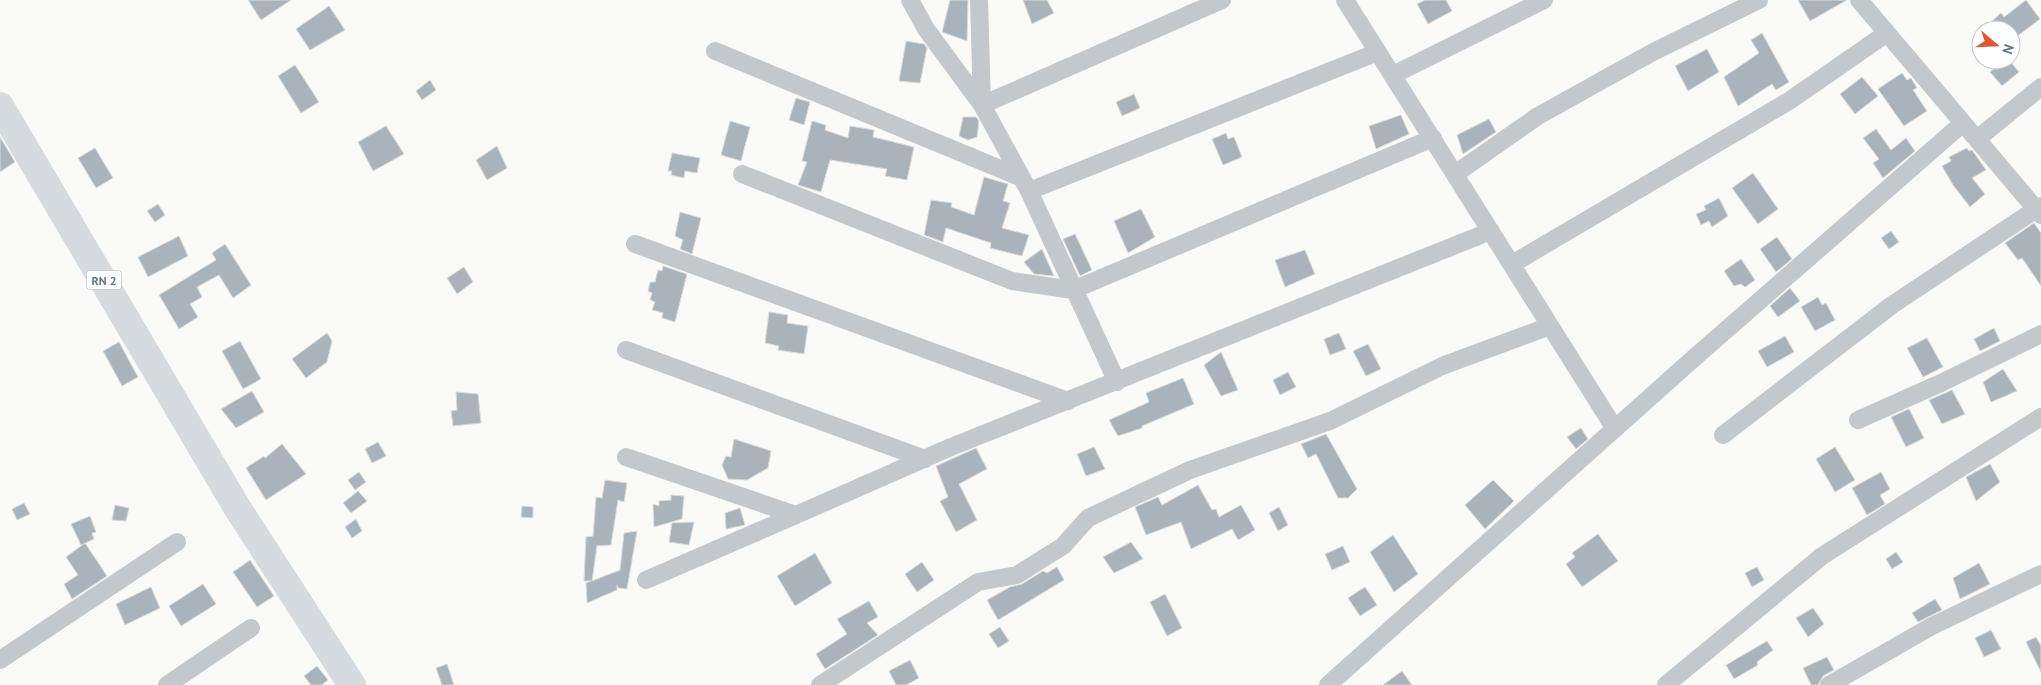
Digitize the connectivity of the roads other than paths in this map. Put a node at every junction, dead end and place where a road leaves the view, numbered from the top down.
1 (910, 0) edge
2 (979, 0) edge
3 (1222, 0) edge
4 (1345, 0) edge
5 (1544, 0) edge
6 (1759, 0) edge
7 (1859, 0) edge
8 (1887, 33) junction
9 (715, 51) dead end
10 (1378, 52) junction
11 (1393, 75) junction
12 (2041, 87) edge
13 (982, 105) junction
14 (0, 106) edge
15 (1963, 123) junction
16 (1433, 138) junction
17 (1977, 139) junction
18 (742, 174) dead end
19 (1456, 174) junction
20 (1025, 185) junction
21 (2039, 210) edge
22 (1491, 231) junction
23 (635, 244) dead end
24 (1512, 264) junction
25 (1073, 290) junction
26 (1550, 326) junction
27 (2041, 334) edge
28 (626, 350) dead end
29 (1116, 382) junction
30 (1068, 401) junction
31 (2041, 417) edge
32 (1858, 420) dead end
33 (1615, 429) junction
34 (1723, 435) dead end
35 (626, 457) dead end
36 (924, 459) junction
37 (796, 516) junction
38 (177, 542) dead end
39 (2041, 574) edge
40 (646, 580) dead end
41 (251, 628) dead end
42 (0, 660) edge
43 (349, 684) edge
44 (167, 685) edge
45 (820, 685) edge
46 (1328, 685) edge
47 (1666, 685) edge
48 (1830, 685) edge

1 - 13 street
2 - 13 street
3 - 13 street
4 - 10 street
5 - 11 street
6 - 19 street
7 - 8 street
8 - 15 street
8 - 24 street
9 - 20 street
10 - 11 street
10 - 20 street
11 - 16 street
12 - 17 street
13 - 20 street
14 - 43 highway, RN 2
15 - 17 street
15 - 33 street
16 - 19 street
16 - 25 street
17 - 21 street
18 - 25 street
19 - 22 street
20 - 25 street
21 - 34 street
22 - 24 street
22 - 29 street
23 - 30 street
24 - 26 street
25 - 29 street
26 - 33 street
26 - 45 street
27 - 32 street
28 - 36 street
29 - 30 street
30 - 36 street
31 - 47 street
33 - 46 street
35 - 37 street
36 - 37 street
37 - 40 street
38 - 42 street
39 - 48 street
41 - 44 street

